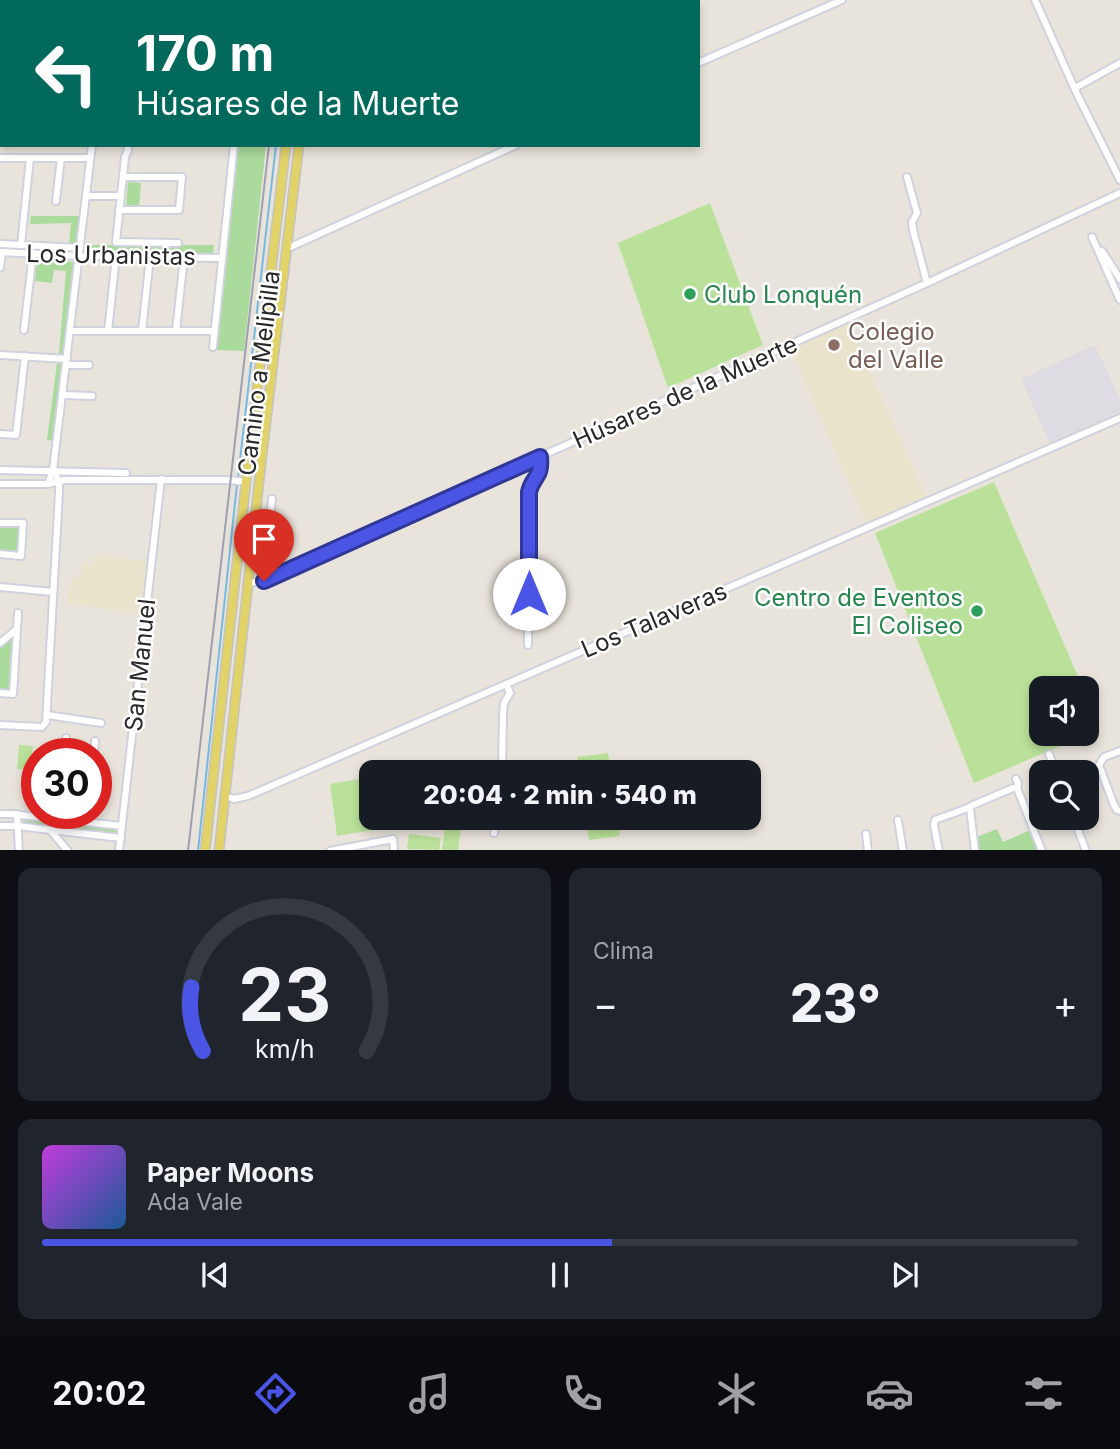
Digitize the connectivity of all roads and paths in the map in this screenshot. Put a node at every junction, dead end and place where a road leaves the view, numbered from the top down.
1 (842, 0) edge
2 (1035, 0) edge
3 (700, 62) edge
4 (1120, 63) edge
5 (1075, 88) junction
6 (92, 147) edge
7 (233, 147) edge
8 (286, 147) edge
9 (299, 147) edge
10 (512, 147) edge
11 (127, 148) edge
12 (30, 158) junction
13 (61, 158) junction
14 (90, 158) junction
15 (0, 160) edge
16 (123, 177) junction
17 (907, 177) dead end
18 (1120, 180) edge
19 (1120, 194) edge
20 (86, 196) junction
21 (120, 196) junction
22 (56, 201) dead end
23 (119, 209) junction
24 (178, 243) dead end
25 (21, 245) junction
26 (80, 248) junction
27 (1, 249) edge
28 (286, 249) junction
29 (33, 253) junction
30 (79, 256) junction
31 (117, 256) junction
32 (150, 257) junction
33 (184, 257) junction
34 (222, 258) junction
35 (0, 268) edge
36 (1120, 279) edge
37 (927, 283) junction
38 (1120, 300) edge
39 (24, 330) dead end
40 (70, 331) junction
41 (108, 331) junction
42 (142, 331) junction
43 (176, 331) junction
44 (215, 331) junction
45 (213, 347) dead end
46 (0, 355) edge
47 (25, 356) junction
48 (66, 362) junction
49 (89, 365) dead end
50 (62, 395) junction
51 (92, 396) dead end
52 (1120, 418) edge
53 (0, 434) edge
54 (540, 457) junction
55 (0, 470) edge
56 (53, 470) junction
57 (96, 471) junction
58 (126, 472) dead end
59 (109, 480) junction
60 (160, 480) junction
61 (240, 481) junction
62 (59, 482) junction
63 (0, 484) edge
64 (48, 484) junction
65 (272, 499) dead end
66 (256, 511) junction
67 (0, 523) edge
68 (270, 523) junction
69 (268, 543) junction
70 (0, 554) edge
71 (251, 556) junction
72 (264, 581) junction
73 (248, 583) junction
74 (0, 587) edge
75 (53, 592) junction
76 (18, 613) dead end
77 (17, 629) junction
78 (0, 643) edge
79 (528, 645) dead end
80 (506, 684) junction
81 (0, 693) edge
82 (47, 715) junction
83 (101, 723) dead end
84 (0, 725) edge
85 (1120, 751) edge
86 (1049, 754) dead end
87 (502, 760) edge
88 (1051, 760) edge
89 (1016, 779) dead end
90 (1017, 788) junction
91 (1120, 792) edge
92 (212, 794) junction
93 (225, 796) junction
94 (1110, 796) junction
95 (970, 808) junction
96 (210, 811) junction
97 (1120, 811) edge
98 (223, 812) junction
99 (0, 814) edge
100 (17, 814) junction
101 (21, 814) edge
102 (898, 820) dead end
103 (112, 825) edge
104 (0, 826) edge
105 (17, 826) junction
106 (122, 826) junction
107 (494, 830) edge
108 (1078, 830) edge
109 (51, 831) junction
110 (494, 833) dead end
111 (866, 834) dead end
112 (121, 838) junction
113 (19, 850) edge
114 (68, 850) edge
115 (119, 850) edge
116 (205, 850) edge
117 (219, 850) edge
118 (330, 850) edge
119 (394, 850) edge
120 (868, 850) edge
121 (903, 850) edge
122 (939, 850) edge
123 (975, 850) edge
124 (1042, 850) edge
125 (1086, 850) edge

1 - 3 street
2 - 5 street
4 - 5 street
5 - 18 street
6 - 14 street
7 - 34 street
8 - 61 main road, Camino a Melipilla
9 - 28 main road, Camino a Melipilla
10 - 28 street
11 - 16 street
12 - 13 street
12 - 15 street
12 - 25 street
13 - 14 street
13 - 22 street
14 - 20 street
16 - 21 street
16 - 23 street
17 - 37 street
19 - 37 street, Húsares de la Muerte
20 - 21 street
20 - 26 street
21 - 23 street
23 - 24 street
25 - 26 street, Los Urbanistas
25 - 27 street, Los Urbanistas
26 - 30 street
27 - 29 street, Los Urbanistas
27 - 35 street
28 - 66 main road, Camino a Melipilla
29 - 30 street, Los Urbanistas
29 - 39 street
30 - 31 street, Los Urbanistas
30 - 40 street
31 - 32 street, Los Urbanistas
31 - 41 street
32 - 33 street, Los Urbanistas
32 - 42 street
33 - 34 street, Los Urbanistas
33 - 43 street
34 - 44 street
36 - 38 street
37 - 54 street, Húsares de la Muerte
40 - 41 street
40 - 48 street
41 - 42 street
42 - 43 street
43 - 44 street
44 - 45 street
46 - 47 street
47 - 48 street
47 - 53 street
48 - 49 street
48 - 50 street
50 - 51 street
50 - 56 street
52 - 80 street, Los Talaveras
54 - 72 street, Húsares de la Muerte
54 - 79 street
55 - 56 street
56 - 57 street
56 - 62 street
56 - 64 street
57 - 58 street
57 - 59 street
59 - 60 street
59 - 62 street
60 - 61 street
60 - 106 street, San Manuel
61 - 92 main road, Camino a Melipilla
62 - 64 street
62 - 75 street
63 - 64 street
65 - 68 street
66 - 68 main road
66 - 71 main road, Camino a Melipilla
67 - 70 street
68 - 69 street
69 - 71 main road
69 - 72 street
71 - 73 main road, Camino a Melipilla
72 - 73 street, Húsares de la Muerte
73 - 93 main road, Camino a Melipilla
74 - 75 street
75 - 82 street
76 - 77 street
77 - 78 street
77 - 81 street
80 - 87 street
80 - 93 street, Los Talaveras
82 - 83 street
82 - 84 street
85 - 94 street
86 - 88 street
89 - 90 street
90 - 95 street
90 - 124 street
91 - 94 street
92 - 93 main road
92 - 96 main road, Camino a Melipilla
93 - 98 main road, Camino a Melipilla
94 - 97 street
95 - 122 street
95 - 123 street
96 - 98 main road
96 - 116 main road, Camino a Melipilla
98 - 117 main road, Camino a Melipilla
99 - 100 street
100 - 101 street
100 - 105 street
102 - 121 street
103 - 106 street
104 - 105 street
105 - 109 street
105 - 113 street
106 - 112 street, San Manuel
107 - 110 street
108 - 125 street
109 - 112 street
109 - 114 street
111 - 120 street
112 - 115 street, San Manuel
118 - 119 street

